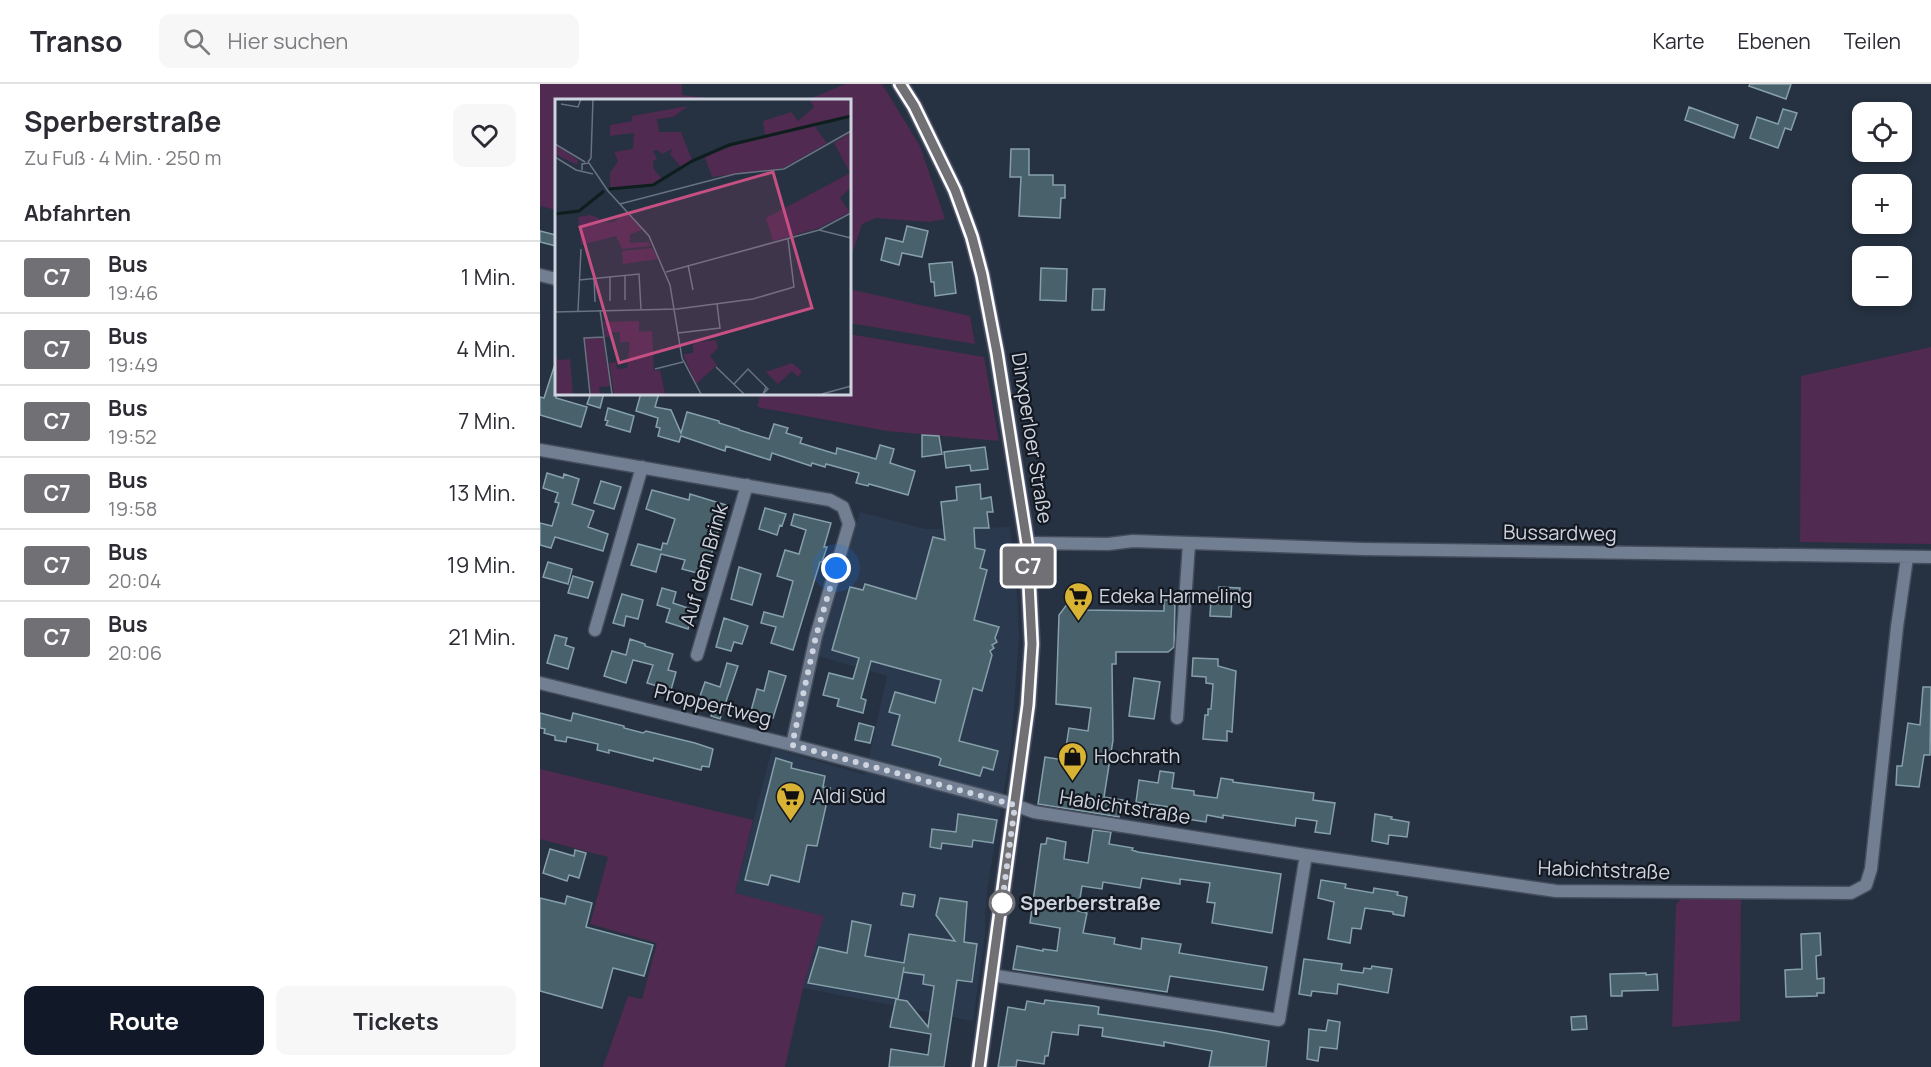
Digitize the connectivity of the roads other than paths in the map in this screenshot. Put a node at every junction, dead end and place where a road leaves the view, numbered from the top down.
1 (900, 84) edge
2 (540, 275) edge
3 (555, 279) edge
4 (540, 450) edge
5 (642, 467) junction
6 (747, 485) junction
7 (1027, 543) junction
8 (1189, 544) junction
9 (1907, 558) junction
10 (1931, 558) edge
11 (595, 630) dead end
12 (697, 656) dead end
13 (540, 683) edge
14 (1177, 718) dead end
15 (792, 745) junction
16 (1015, 805) junction
17 (1306, 855) junction
18 (991, 975) junction
19 (978, 1067) edge

1 - 7 main road, Dinxperloer Straße
2 - 3 street
4 - 5 street, Auf dem Brink
5 - 6 street, Auf dem Brink
5 - 11 street
6 - 12 street, Auf dem Brink
6 - 15 street, Auf dem Brink
7 - 8 street, Bussardweg
7 - 16 main road, Dinxperloer Straße
8 - 9 street, Bussardweg
8 - 14 street
9 - 10 street, Bussardweg
9 - 17 street, Habichtstraße
13 - 15 street, Proppertweg
15 - 16 street, Proppertweg
16 - 17 street, Habichtstraße
16 - 18 main road, Dinxperloer Straße
17 - 18 street
18 - 19 main road, Dinxperloer Straße

